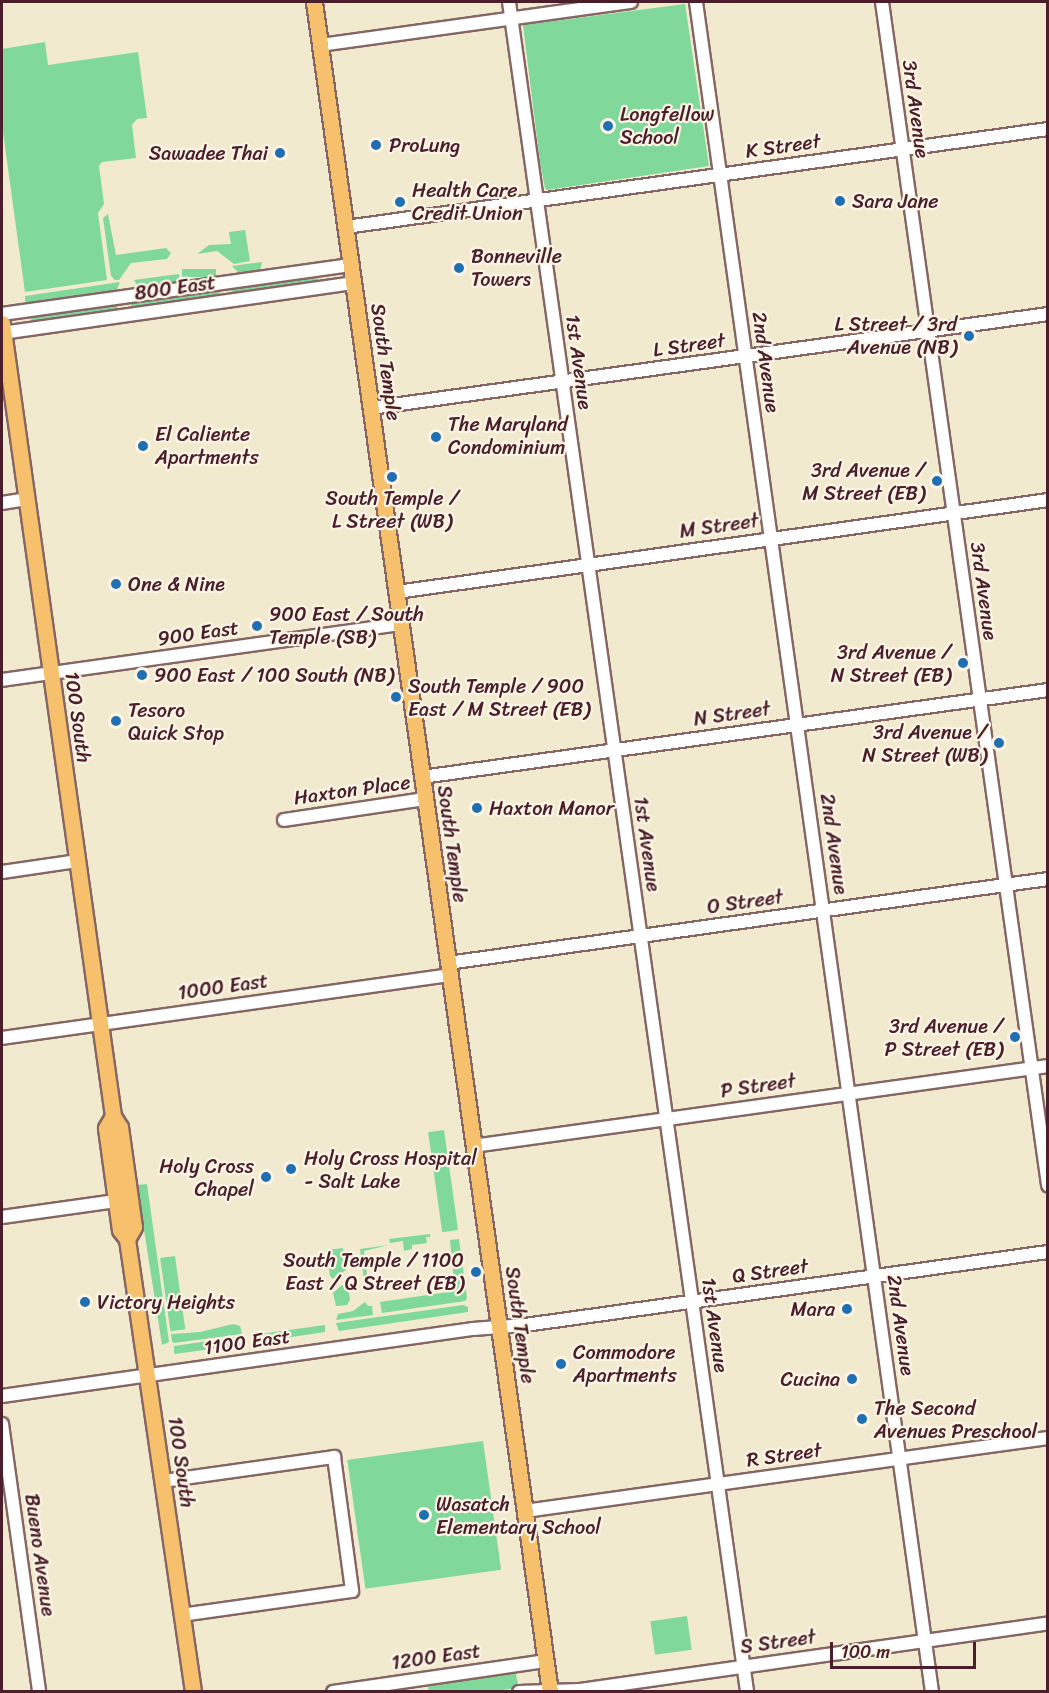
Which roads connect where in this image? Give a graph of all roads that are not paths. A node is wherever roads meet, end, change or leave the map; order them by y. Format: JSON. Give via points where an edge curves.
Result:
{"nodes":[{"id":1,"x":314,"y":2,"type":"edge"},
{"id":2,"x":510,"y":2,"type":"edge"},
{"id":3,"x":631,"y":2,"type":"edge"},
{"id":4,"x":696,"y":2,"type":"edge"},
{"id":5,"x":882,"y":2,"type":"edge"},
{"id":6,"x":512,"y":18,"type":"junction"},
{"id":7,"x":320,"y":45,"type":"junction"},
{"id":8,"x":1047,"y":129,"type":"edge"},
{"id":9,"x":902,"y":150,"type":"junction"},
{"id":10,"x":720,"y":175,"type":"junction"},
{"id":11,"x":537,"y":200,"type":"junction"},
{"id":12,"x":346,"y":227,"type":"junction"},
{"id":13,"x":351,"y":265,"type":"junction"},
{"id":14,"x":226,"y":282,"type":"junction"},
{"id":15,"x":354,"y":283,"type":"junction"},
{"id":16,"x":124,"y":297,"type":"junction"},
{"id":17,"x":228,"y":300,"type":"junction"},
{"id":18,"x":2,"y":314,"type":"edge"},
{"id":19,"x":1047,"y":314,"type":"edge"},
{"id":20,"x":126,"y":315,"type":"junction"},
{"id":21,"x":2,"y":329,"type":"edge"},
{"id":22,"x":928,"y":331,"type":"junction"},
{"id":23,"x":745,"y":357,"type":"junction"},
{"id":24,"x":562,"y":381,"type":"junction"},
{"id":25,"x":371,"y":408,"type":"junction"},
{"id":26,"x":27,"y":500,"type":"junction"},
{"id":27,"x":1047,"y":500,"type":"edge"},
{"id":28,"x":2,"y":503,"type":"edge"},
{"id":29,"x":953,"y":513,"type":"junction"},
{"id":30,"x":771,"y":538,"type":"junction"},
{"id":31,"x":588,"y":565,"type":"junction"},
{"id":32,"x":397,"y":591,"type":"junction"},
{"id":33,"x":401,"y":624,"type":"junction"},
{"id":34,"x":51,"y":674,"type":"junction"},
{"id":35,"x":2,"y":680,"type":"edge"},
{"id":36,"x":1047,"y":690,"type":"edge"},
{"id":37,"x":980,"y":699,"type":"junction"},
{"id":38,"x":797,"y":724,"type":"junction"},
{"id":39,"x":614,"y":750,"type":"junction"},
{"id":40,"x":422,"y":777,"type":"junction"},
{"id":41,"x":425,"y":799,"type":"junction"},
{"id":42,"x":284,"y":820,"type":"dead end"},
{"id":43,"x":77,"y":861,"type":"junction"},
{"id":44,"x":2,"y":872,"type":"edge"},
{"id":45,"x":1047,"y":879,"type":"edge"},
{"id":46,"x":1005,"y":885,"type":"junction"},
{"id":47,"x":823,"y":911,"type":"junction"},
{"id":48,"x":641,"y":937,"type":"junction"},
{"id":49,"x":449,"y":969,"type":"junction"},
{"id":50,"x":100,"y":1024,"type":"junction"},
{"id":51,"x":2,"y":1038,"type":"edge"},
{"id":52,"x":1047,"y":1066,"type":"edge"},
{"id":53,"x":1030,"y":1068,"type":"junction"},
{"id":54,"x":848,"y":1093,"type":"junction"},
{"id":55,"x":113,"y":1116,"type":"junction"},
{"id":56,"x":666,"y":1119,"type":"junction"},
{"id":57,"x":473,"y":1146,"type":"junction"},
{"id":58,"x":1047,"y":1185,"type":"edge"},
{"id":59,"x":116,"y":1201,"type":"junction"},
{"id":60,"x":2,"y":1217,"type":"edge"},
{"id":61,"x":127,"y":1239,"type":"junction"},
{"id":62,"x":1047,"y":1252,"type":"edge"},
{"id":63,"x":874,"y":1276,"type":"junction"},
{"id":64,"x":692,"y":1302,"type":"junction"},
{"id":65,"x":499,"y":1329,"type":"junction"},
{"id":66,"x":148,"y":1376,"type":"junction"},
{"id":67,"x":2,"y":1396,"type":"edge"},
{"id":68,"x":2,"y":1424,"type":"edge"},
{"id":69,"x":1047,"y":1438,"type":"edge"},
{"id":70,"x":899,"y":1459,"type":"junction"},
{"id":71,"x":163,"y":1482,"type":"junction"},
{"id":72,"x":717,"y":1484,"type":"junction"},
{"id":73,"x":525,"y":1511,"type":"junction"},
{"id":74,"x":182,"y":1615,"type":"junction"},
{"id":75,"x":1047,"y":1623,"type":"edge"},
{"id":76,"x":924,"y":1641,"type":"junction"},
{"id":77,"x":545,"y":1662,"type":"junction"},
{"id":78,"x":743,"y":1666,"type":"junction"},
{"id":79,"x":550,"y":1690,"type":"edge"},
{"id":80,"x":39,"y":1692,"type":"edge"},
{"id":81,"x":193,"y":1692,"type":"edge"},
{"id":82,"x":333,"y":1692,"type":"edge"},
{"id":83,"x":519,"y":1692,"type":"edge"},
{"id":84,"x":747,"y":1692,"type":"edge"},
{"id":85,"x":932,"y":1692,"type":"edge"}],
"edges":[{"from":1,"to":7,"type":"main road","name":"South Temple"},
{"from":2,"to":6,"type":"street","name":"1st Avenue"},
{"from":3,"to":6,"type":"street"},
{"from":4,"to":10,"type":"street","name":"2nd Avenue"},
{"from":5,"to":9,"type":"street","name":"3rd Avenue"},
{"from":6,"to":7,"type":"street"},
{"from":6,"to":11,"type":"street","name":"1st Avenue"},
{"from":7,"to":12,"type":"main road","name":"South Temple"},
{"from":8,"to":9,"type":"street","name":"K Street"},
{"from":9,"to":10,"type":"street","name":"K Street"},
{"from":9,"to":22,"type":"street","name":"3rd Avenue"},
{"from":10,"to":11,"type":"street","name":"K Street"},
{"from":10,"to":23,"type":"street","name":"2nd Avenue"},
{"from":11,"to":12,"type":"street","name":"K Street"},
{"from":11,"to":24,"type":"street","name":"1st Avenue"},
{"from":12,"to":13,"type":"main road","name":"South Temple"},
{"from":13,"to":14,"type":"street","name":"800 East"},
{"from":13,"to":15,"type":"main road","name":"South Temple"},
{"from":14,"to":16,"type":"street","name":"800 East"},
{"from":14,"to":17,"type":"street"},
{"from":15,"to":17,"type":"street","name":"800 East"},
{"from":15,"to":25,"type":"main road","name":"South Temple"},
{"from":16,"to":18,"type":"street","name":"800 East"},
{"from":16,"to":20,"type":"street"},
{"from":17,"to":20,"type":"street","name":"800 East"},
{"from":19,"to":22,"type":"street","name":"L Street"},
{"from":20,"to":21,"type":"street","name":"800 East"},
{"from":21,"to":26,"type":"main road","name":"100 South"},
{"from":22,"to":23,"type":"street","name":"L Street"},
{"from":22,"to":29,"type":"street","name":"3rd Avenue"},
{"from":23,"to":24,"type":"street","name":"L Street"},
{"from":23,"to":30,"type":"street","name":"2nd Avenue"},
{"from":24,"to":25,"type":"street","name":"L Street"},
{"from":24,"to":31,"type":"street","name":"1st Avenue"},
{"from":25,"to":32,"type":"main road","name":"South Temple"},
{"from":26,"to":28,"type":"street"},
{"from":26,"to":34,"type":"main road","name":"100 South"},
{"from":27,"to":29,"type":"street","name":"M Street"},
{"from":29,"to":30,"type":"street","name":"M Street"},
{"from":29,"to":37,"type":"street","name":"3rd Avenue"},
{"from":30,"to":31,"type":"street","name":"M Street"},
{"from":30,"to":38,"type":"street","name":"2nd Avenue"},
{"from":31,"to":32,"type":"street","name":"M Street"},
{"from":31,"to":39,"type":"street","name":"1st Avenue"},
{"from":32,"to":33,"type":"main road","name":"South Temple"},
{"from":33,"to":34,"type":"street","name":"900 East"},
{"from":33,"to":40,"type":"main road","name":"South Temple"},
{"from":34,"to":35,"type":"street","name":"900 East"},
{"from":34,"to":43,"type":"main road","name":"100 South"},
{"from":36,"to":37,"type":"street","name":"N Street"},
{"from":37,"to":38,"type":"street","name":"N Street"},
{"from":37,"to":46,"type":"street","name":"3rd Avenue"},
{"from":38,"to":39,"type":"street","name":"N Street"},
{"from":38,"to":47,"type":"street","name":"2nd Avenue"},
{"from":39,"to":40,"type":"street","name":"N Street"},
{"from":39,"to":48,"type":"street","name":"1st Avenue"},
{"from":40,"to":41,"type":"main road","name":"South Temple"},
{"from":41,"to":42,"type":"street","name":"Haxton Place"},
{"from":41,"to":49,"type":"main road","name":"South Temple"},
{"from":43,"to":44,"type":"street"},
{"from":43,"to":50,"type":"main road","name":"100 South"},
{"from":45,"to":46,"type":"street","name":"O Street"},
{"from":46,"to":47,"type":"street","name":"O Street"},
{"from":46,"to":53,"type":"street","name":"3rd Avenue"},
{"from":47,"to":48,"type":"street","name":"O Street"},
{"from":47,"to":54,"type":"street","name":"2nd Avenue"},
{"from":48,"to":49,"type":"street","name":"O Street"},
{"from":48,"to":56,"type":"street","name":"1st Avenue"},
{"from":49,"to":50,"type":"street","name":"1000 East"},
{"from":49,"to":57,"type":"main road","name":"South Temple"},
{"from":50,"to":51,"type":"street","name":"1000 East"},
{"from":50,"to":55,"type":"main road","name":"100 South"},
{"from":52,"to":53,"type":"street","name":"P Street"},
{"from":53,"to":54,"type":"street","name":"P Street"},
{"from":53,"to":58,"type":"street","name":"3rd Avenue"},
{"from":54,"to":56,"type":"street","name":"P Street"},
{"from":54,"to":63,"type":"street","name":"2nd Avenue"},
{"from":55,"to":59,"type":"main road","name":"100 South","via":[[106,1128]]},
{"from":55,"to":61,"type":"main road","name":"100 South","via":[[120,1127],[134,1227]]},
{"from":56,"to":57,"type":"street","name":"P Street"},
{"from":56,"to":64,"type":"street","name":"1st Avenue"},
{"from":57,"to":65,"type":"main road","name":"South Temple"},
{"from":59,"to":60,"type":"street"},
{"from":59,"to":61,"type":"main road","name":"100 South","via":[[120,1230]]},
{"from":61,"to":66,"type":"main road","name":"100 South"},
{"from":62,"to":63,"type":"street","name":"Q Street"},
{"from":63,"to":64,"type":"street","name":"Q Street"},
{"from":63,"to":70,"type":"street","name":"2nd Avenue"},
{"from":64,"to":65,"type":"street","name":"Q Street"},
{"from":64,"to":72,"type":"street","name":"1st Avenue"},
{"from":65,"to":66,"type":"street","name":"1100 East","via":[[462,1330]]},
{"from":65,"to":73,"type":"main road","name":"South Temple"},
{"from":66,"to":67,"type":"street","name":"1100 East"},
{"from":66,"to":71,"type":"main road","name":"100 South"},
{"from":68,"to":80,"type":"street","name":"Bueno Avenue"},
{"from":69,"to":70,"type":"street","name":"R Street"},
{"from":70,"to":72,"type":"street","name":"R Street"},
{"from":70,"to":76,"type":"street","name":"2nd Avenue"},
{"from":71,"to":74,"type":"main road","name":"100 South"},
{"from":71,"to":74,"type":"street","via":[[334,1457],[352,1591]]},
{"from":72,"to":73,"type":"street","name":"R Street"},
{"from":72,"to":78,"type":"street","name":"1st Avenue"},
{"from":73,"to":77,"type":"main road","name":"South Temple"},
{"from":74,"to":81,"type":"main road","name":"100 South"},
{"from":75,"to":76,"type":"street","name":"S Street"},
{"from":76,"to":78,"type":"street","name":"S Street"},
{"from":76,"to":85,"type":"street","name":"2nd Avenue"},
{"from":77,"to":79,"type":"main road","name":"South Temple"},
{"from":77,"to":82,"type":"street","name":"1200 East"},
{"from":78,"to":79,"type":"street","name":"S Street","via":[[580,1690]]},
{"from":78,"to":84,"type":"street","name":"1st Avenue"},
{"from":79,"to":83,"type":"street"}]}
